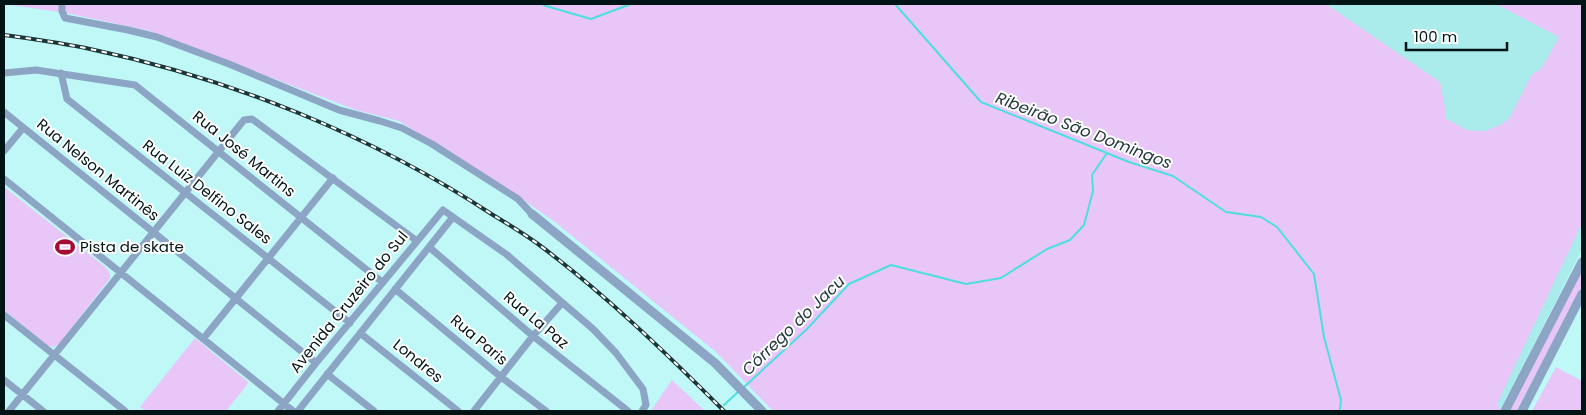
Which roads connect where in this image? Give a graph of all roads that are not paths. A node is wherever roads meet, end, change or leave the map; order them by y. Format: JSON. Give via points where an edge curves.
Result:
{"nodes":[{"id":1,"x":62,"y":4,"type":"edge"},
{"id":2,"x":4,"y":73,"type":"edge"},
{"id":3,"x":61,"y":73,"type":"junction"},
{"id":4,"x":4,"y":112,"type":"edge"},
{"id":5,"x":23,"y":128,"type":"junction"},
{"id":6,"x":4,"y":151,"type":"edge"},
{"id":7,"x":218,"y":152,"type":"junction"},
{"id":8,"x":333,"y":178,"type":"junction"},
{"id":9,"x":4,"y":179,"type":"edge"},
{"id":10,"x":186,"y":193,"type":"junction"},
{"id":11,"x":532,"y":214,"type":"joint"},
{"id":12,"x":453,"y":217,"type":"junction"},
{"id":13,"x":302,"y":218,"type":"junction"},
{"id":14,"x":154,"y":232,"type":"junction"},
{"id":15,"x":417,"y":241,"type":"junction"},
{"id":16,"x":429,"y":247,"type":"junction"},
{"id":17,"x":268,"y":258,"type":"junction"},
{"id":18,"x":1582,"y":262,"type":"edge"},
{"id":19,"x":121,"y":273,"type":"junction"},
{"id":20,"x":382,"y":282,"type":"junction"},
{"id":21,"x":395,"y":289,"type":"junction"},
{"id":22,"x":1582,"y":294,"type":"edge"},
{"id":23,"x":236,"y":299,"type":"junction"},
{"id":24,"x":562,"y":302,"type":"junction"},
{"id":25,"x":4,"y":315,"type":"edge"},
{"id":26,"x":350,"y":323,"type":"junction"},
{"id":27,"x":360,"y":333,"type":"junction"},
{"id":28,"x":533,"y":336,"type":"junction"},
{"id":29,"x":203,"y":339,"type":"junction"},
{"id":30,"x":54,"y":355,"type":"junction"},
{"id":31,"x":316,"y":363,"type":"junction"},
{"id":32,"x":327,"y":374,"type":"junction"},
{"id":33,"x":501,"y":377,"type":"junction"},
{"id":34,"x":4,"y":380,"type":"edge"},
{"id":35,"x":23,"y":395,"type":"junction"},
{"id":36,"x":284,"y":404,"type":"junction"},
{"id":37,"x":644,"y":408,"type":"edge"},
{"id":38,"x":9,"y":411,"type":"edge"},
{"id":39,"x":43,"y":411,"type":"edge"},
{"id":40,"x":125,"y":411,"type":"edge"},
{"id":41,"x":278,"y":411,"type":"edge"},
{"id":42,"x":293,"y":411,"type":"edge"},
{"id":43,"x":298,"y":411,"type":"edge"},
{"id":44,"x":374,"y":411,"type":"edge"},
{"id":45,"x":458,"y":411,"type":"edge"},
{"id":46,"x":474,"y":411,"type":"edge"},
{"id":47,"x":546,"y":411,"type":"edge"},
{"id":48,"x":628,"y":411,"type":"edge"},
{"id":49,"x":762,"y":411,"type":"edge"},
{"id":50,"x":1505,"y":411,"type":"edge"},
{"id":51,"x":1522,"y":411,"type":"edge"}],
"edges":[{"from":1,"to":11,"type":"street","via":[[65,18],[157,37],[339,110],[402,128],[518,199]]},
{"from":2,"to":3,"type":"street","name":"Rua José Martins","via":[[36,70]]},
{"from":3,"to":7,"type":"street","name":"Rua José Martins","via":[[135,85]]},
{"from":3,"to":10,"type":"street","name":"Rua Luiz Delfino Sales","via":[[67,99]]},
{"from":4,"to":5,"type":"street","name":"Rua Nelson Martinês"},
{"from":5,"to":6,"type":"street"},
{"from":5,"to":14,"type":"street","name":"Rua Nelson Martinês"},
{"from":7,"to":8,"type":"street","via":[[244,120],[252,119]]},
{"from":7,"to":10,"type":"street"},
{"from":7,"to":13,"type":"street","name":"Rua José Martins"},
{"from":8,"to":13,"type":"street"},
{"from":8,"to":15,"type":"street"},
{"from":9,"to":19,"type":"street"},
{"from":10,"to":14,"type":"street"},
{"from":10,"to":17,"type":"street","name":"Rua Luiz Delfino Sales"},
{"from":11,"to":49,"type":"street","via":[[715,363]]},
{"from":12,"to":15,"type":"street","name":"Avenida Cruzeiro do Sul","via":[[443,210]]},
{"from":12,"to":16,"type":"street","name":"Avenida Cruzeiro do Sul"},
{"from":12,"to":24,"type":"street","via":[[506,254]]},
{"from":13,"to":17,"type":"street"},
{"from":13,"to":20,"type":"street","name":"Rua José Martins"},
{"from":14,"to":19,"type":"street"},
{"from":14,"to":23,"type":"street","name":"Rua Nelson Martinês"},
{"from":15,"to":20,"type":"street","name":"Avenida Cruzeiro do Sul"},
{"from":16,"to":21,"type":"street","name":"Avenida Cruzeiro do Sul"},
{"from":16,"to":28,"type":"street","name":"Rua La Paz"},
{"from":17,"to":23,"type":"street"},
{"from":17,"to":26,"type":"street","name":"Rua Luiz Delfino Sales"},
{"from":18,"to":50,"type":"street"},
{"from":19,"to":29,"type":"street"},
{"from":19,"to":30,"type":"street"},
{"from":20,"to":26,"type":"street","name":"Avenida Cruzeiro do Sul"},
{"from":21,"to":27,"type":"street","name":"Avenida Cruzeiro do Sul"},
{"from":21,"to":33,"type":"street","name":"Rua Paris"},
{"from":22,"to":51,"type":"street"},
{"from":23,"to":29,"type":"street"},
{"from":23,"to":31,"type":"street","name":"Rua Nelson Martinês"},
{"from":24,"to":28,"type":"street"},
{"from":24,"to":37,"type":"street","via":[[593,329],[644,389]]},
{"from":25,"to":30,"type":"street"},
{"from":26,"to":31,"type":"street","name":"Avenida Cruzeiro do Sul"},
{"from":27,"to":32,"type":"street","name":"Avenida Cruzeiro do Sul"},
{"from":27,"to":45,"type":"street","name":"Londres"},
{"from":28,"to":33,"type":"street"},
{"from":28,"to":48,"type":"street","name":"Rua La Paz"},
{"from":29,"to":36,"type":"street"},
{"from":30,"to":35,"type":"street"},
{"from":30,"to":40,"type":"street"},
{"from":31,"to":36,"type":"street","name":"Avenida Cruzeiro do Sul"},
{"from":32,"to":43,"type":"street","name":"Avenida Cruzeiro do Sul"},
{"from":32,"to":44,"type":"street"},
{"from":33,"to":46,"type":"street"},
{"from":33,"to":47,"type":"street","name":"Rua Paris"},
{"from":34,"to":35,"type":"street"},
{"from":35,"to":38,"type":"street"},
{"from":35,"to":39,"type":"street"},
{"from":36,"to":41,"type":"street","name":"Avenida Cruzeiro do Sul"},
{"from":36,"to":42,"type":"street"}]}
